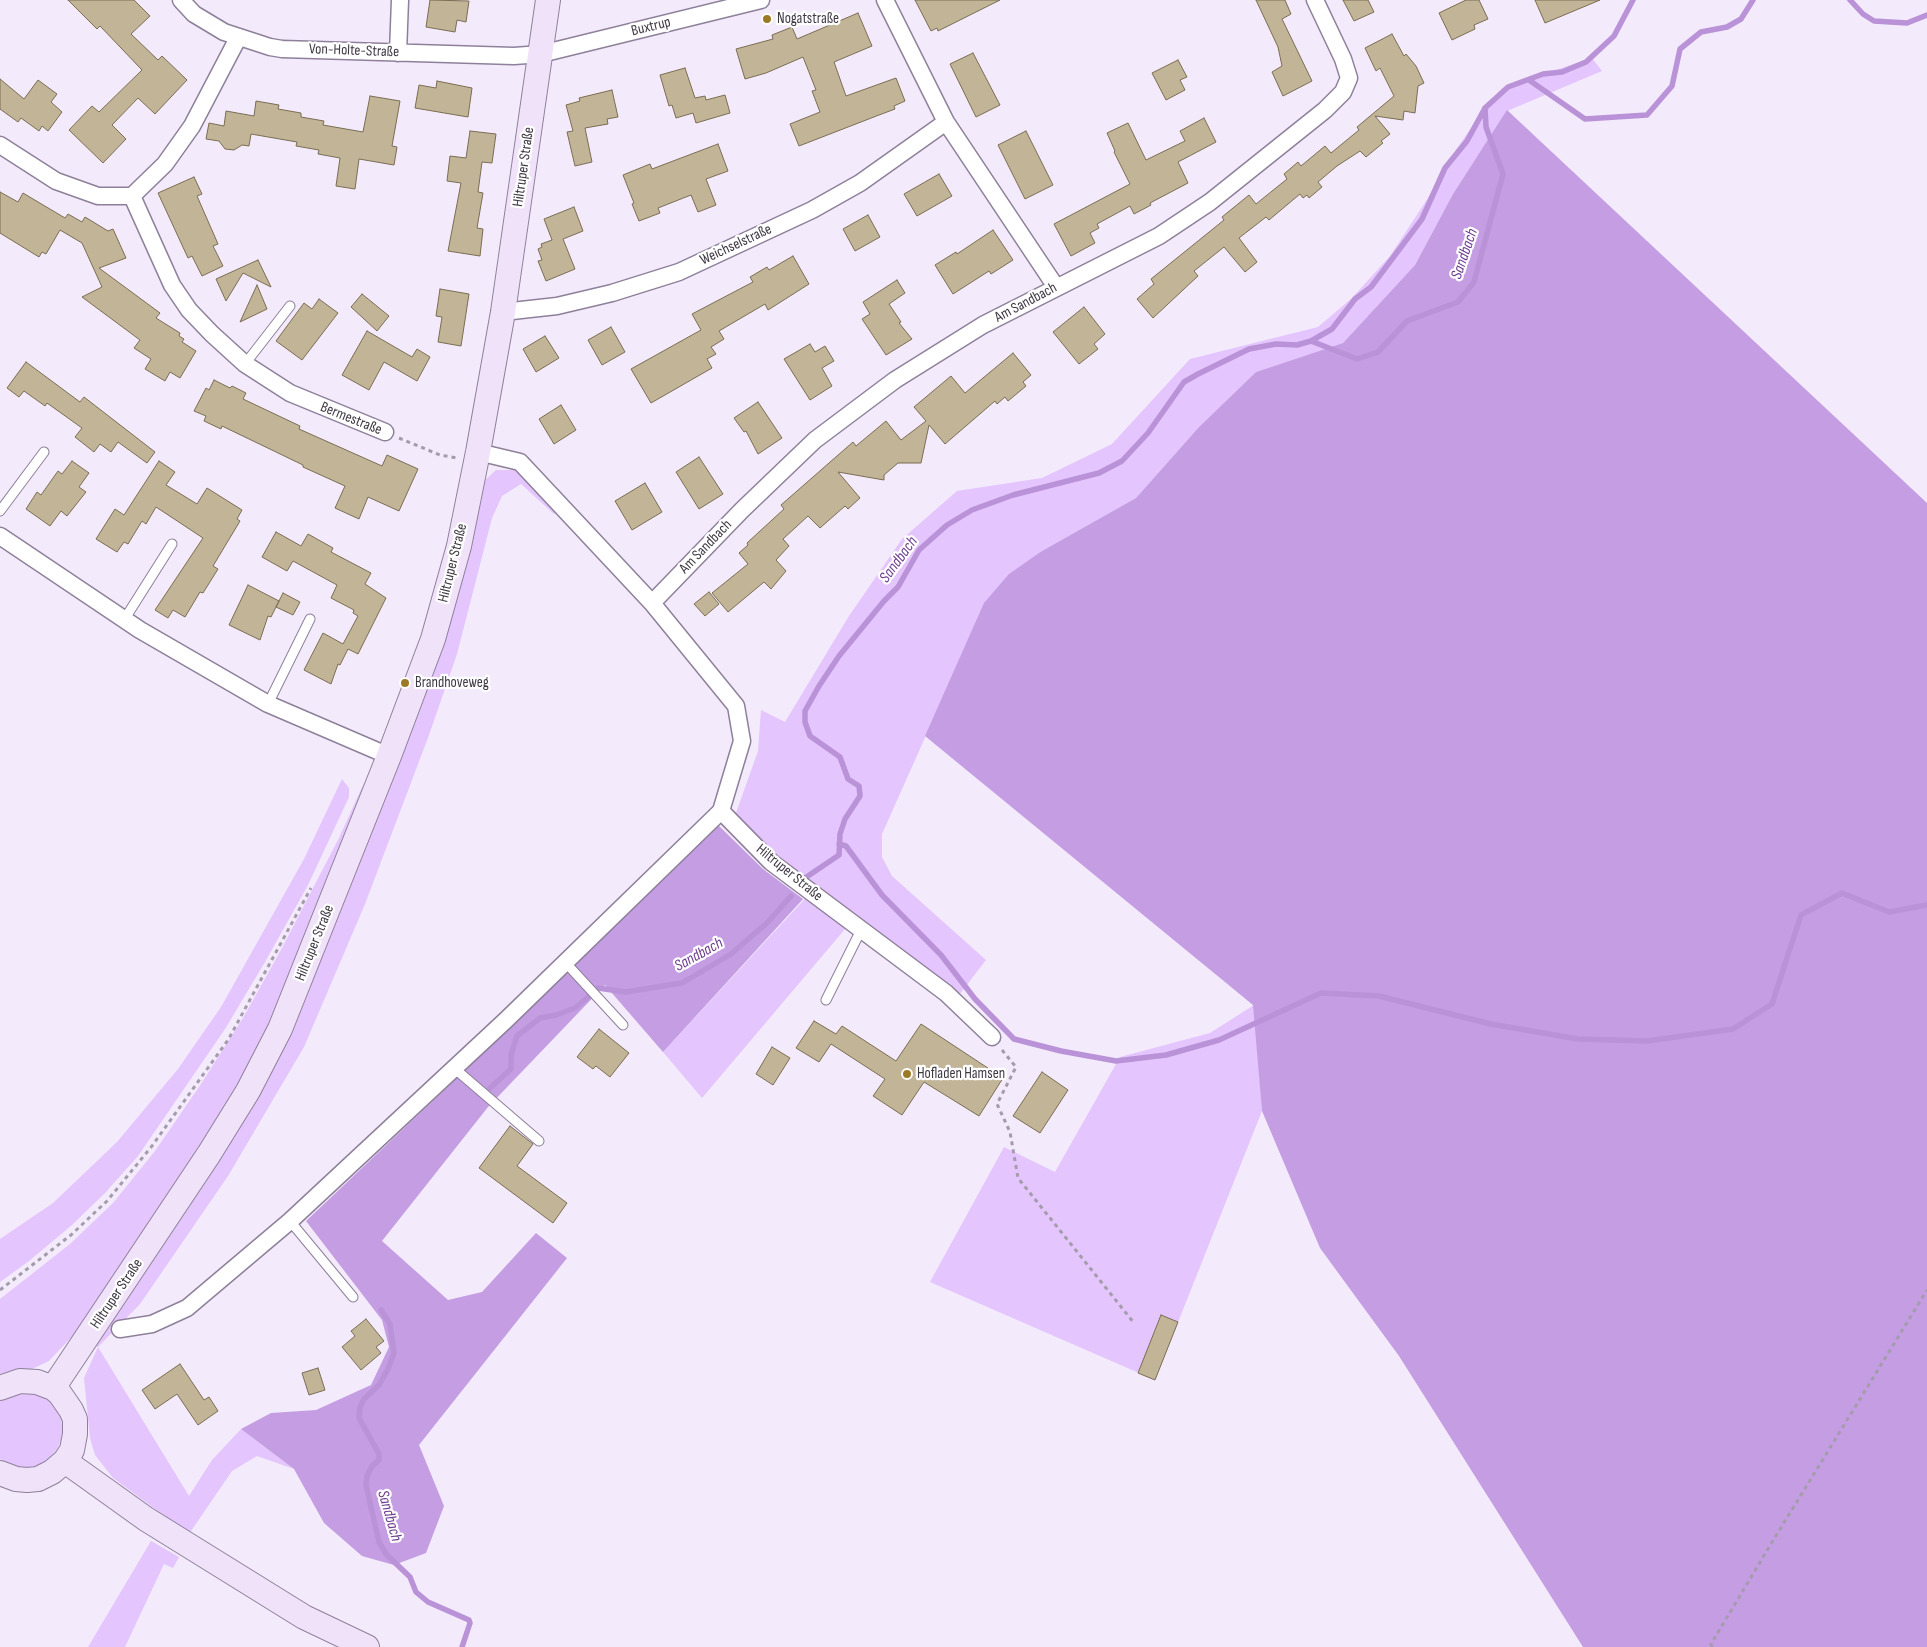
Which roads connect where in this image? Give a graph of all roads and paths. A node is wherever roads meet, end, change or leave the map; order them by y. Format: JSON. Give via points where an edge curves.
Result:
{"nodes":[{"id":1,"x":181,"y":0,"type":"edge"},
{"id":2,"x":400,"y":0,"type":"edge"},
{"id":3,"x":548,"y":0,"type":"edge"},
{"id":4,"x":762,"y":0,"type":"edge"},
{"id":5,"x":885,"y":0,"type":"edge"},
{"id":6,"x":1314,"y":0,"type":"edge"},
{"id":7,"x":238,"y":38,"type":"junction"},
{"id":8,"x":398,"y":52,"type":"junction"},
{"id":9,"x":541,"y":54,"type":"junction"},
{"id":10,"x":946,"y":122,"type":"junction"},
{"id":11,"x":0,"y":145,"type":"edge"},
{"id":12,"x":132,"y":196,"type":"junction"},
{"id":13,"x":1056,"y":287,"type":"junction"},
{"id":14,"x":290,"y":306,"type":"dead end"},
{"id":15,"x":503,"y":312,"type":"junction"},
{"id":16,"x":245,"y":364,"type":"junction"},
{"id":17,"x":384,"y":432,"type":"joint"},
{"id":18,"x":44,"y":452,"type":"dead end"},
{"id":19,"x":470,"y":456,"type":"junction"},
{"id":20,"x":0,"y":511,"type":"edge"},
{"id":21,"x":0,"y":536,"type":"edge"},
{"id":22,"x":172,"y":544,"type":"dead end"},
{"id":23,"x":652,"y":603,"type":"junction"},
{"id":24,"x":310,"y":619,"type":"dead end"},
{"id":25,"x":124,"y":620,"type":"junction"},
{"id":26,"x":268,"y":704,"type":"junction"},
{"id":27,"x":390,"y":756,"type":"junction"},
{"id":28,"x":721,"y":811,"type":"junction"},
{"id":29,"x":315,"y":882,"type":"dead end"},
{"id":30,"x":861,"y":930,"type":"junction"},
{"id":31,"x":566,"y":962,"type":"junction"},
{"id":32,"x":826,"y":1000,"type":"dead end"},
{"id":33,"x":623,"y":1025,"type":"dead end"},
{"id":34,"x":992,"y":1037,"type":"joint"},
{"id":35,"x":454,"y":1068,"type":"junction"},
{"id":36,"x":539,"y":1141,"type":"dead end"},
{"id":37,"x":290,"y":1221,"type":"junction"},
{"id":38,"x":0,"y":1290,"type":"edge"},
{"id":39,"x":1927,"y":1290,"type":"edge"},
{"id":40,"x":352,"y":1297,"type":"dead end"},
{"id":41,"x":1134,"y":1323,"type":"dead end"},
{"id":42,"x":120,"y":1329,"type":"dead end"},
{"id":43,"x":0,"y":1388,"type":"edge"},
{"id":44,"x":53,"y":1388,"type":"junction"},
{"id":45,"x":65,"y":1461,"type":"junction"},
{"id":46,"x":0,"y":1472,"type":"edge"},
{"id":47,"x":367,"y":1647,"type":"edge"},
{"id":48,"x":1712,"y":1647,"type":"edge"}],
"edges":[{"from":1,"to":7,"type":"street","name":"Von-Holte-Straße","via":[[194,14]]},
{"from":2,"to":8,"type":"street"},
{"from":3,"to":9,"type":"street","name":"Hiltruper Straße"},
{"from":4,"to":9,"type":"street","name":"Buxtrup"},
{"from":5,"to":10,"type":"street"},
{"from":6,"to":13,"type":"street","name":"Am Sandbach","via":[[1349,78],[1343,92],[1210,202],[1159,236]]},
{"from":7,"to":8,"type":"street","name":"Von-Holte-Straße","via":[[282,49]]},
{"from":7,"to":12,"type":"street","via":[[192,126],[165,164]]},
{"from":8,"to":9,"type":"street","name":"Von-Holte-Straße"},
{"from":9,"to":15,"type":"street","name":"Hiltruper Straße"},
{"from":10,"to":13,"type":"street"},
{"from":10,"to":15,"type":"street","name":"Weichselstraße","via":[[860,183],[812,210],[680,272],[557,306]]},
{"from":11,"to":12,"type":"street","via":[[56,181],[98,196]]},
{"from":12,"to":16,"type":"street","name":"Bermestraße","via":[[172,285],[189,310]]},
{"from":13,"to":23,"type":"street","name":"Am Sandbach","via":[[983,325],[895,380],[815,440]]},
{"from":14,"to":16,"type":"lane"},
{"from":15,"to":19,"type":"street","name":"Hiltruper Straße"},
{"from":16,"to":17,"type":"street","name":"Bermestraße","via":[[290,393]]},
{"from":17,"to":19,"type":"path","name":"Bermestraße","via":[[440,455]]},
{"from":18,"to":20,"type":"lane"},
{"from":19,"to":23,"type":"street","name":"Hiltruper Straße","via":[[520,462]]},
{"from":19,"to":27,"type":"street","name":"Hiltruper Straße","via":[[459,546],[433,639]]},
{"from":21,"to":25,"type":"street"},
{"from":22,"to":25,"type":"lane"},
{"from":23,"to":28,"type":"street","name":"Hiltruper Straße","via":[[736,706],[742,740]]},
{"from":24,"to":26,"type":"lane"},
{"from":25,"to":26,"type":"street"},
{"from":26,"to":27,"type":"street"},
{"from":27,"to":44,"type":"street","name":"Hiltruper Straße","via":[[280,1029],[248,1091],[204,1163]]},
{"from":28,"to":30,"type":"street","name":"Hiltruper Straße","via":[[771,862]]},
{"from":28,"to":31,"type":"street","name":"Hiltruper Straße"},
{"from":29,"to":38,"type":"path","via":[[228,1040],[152,1146],[107,1201],[71,1235]]},
{"from":30,"to":32,"type":"lane"},
{"from":30,"to":34,"type":"street","name":"Hiltruper Straße","via":[[946,993]]},
{"from":31,"to":33,"type":"lane"},
{"from":31,"to":35,"type":"street","name":"Hiltruper Straße"},
{"from":34,"to":41,"type":"path","via":[[1016,1067],[997,1104],[1010,1132],[1018,1178]]},
{"from":35,"to":36,"type":"lane"},
{"from":35,"to":37,"type":"street","name":"Hiltruper Straße"},
{"from":37,"to":40,"type":"lane"},
{"from":37,"to":42,"type":"street","name":"Hiltruper Straße","via":[[187,1308],[152,1324]]},
{"from":39,"to":48,"type":"path","via":[[1777,1534]]},
{"from":43,"to":44,"type":"street","via":[[20,1381],[37,1382]]},
{"from":44,"to":45,"type":"street","via":[[66,1401],[74,1419],[76,1434]]},
{"from":45,"to":46,"type":"street","via":[[38,1479],[16,1479]]},
{"from":45,"to":47,"type":"street","via":[[146,1519],[296,1612]]}]}
